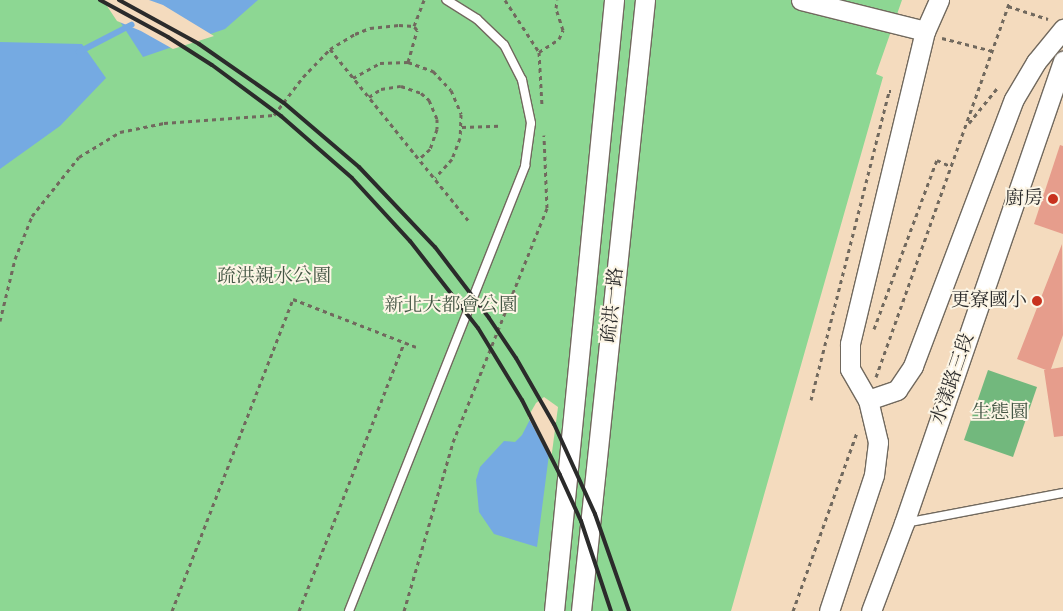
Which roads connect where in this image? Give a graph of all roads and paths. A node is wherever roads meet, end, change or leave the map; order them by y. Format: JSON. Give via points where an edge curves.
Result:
{"nodes":[{"id":1,"x":424,"y":0,"type":"edge"},
{"id":2,"x":447,"y":0,"type":"edge"},
{"id":3,"x":505,"y":0,"type":"edge"},
{"id":4,"x":557,"y":0,"type":"edge"},
{"id":5,"x":614,"y":0,"type":"edge"},
{"id":6,"x":645,"y":0,"type":"edge"},
{"id":7,"x":801,"y":0,"type":"edge"},
{"id":8,"x":939,"y":0,"type":"edge"},
{"id":9,"x":1010,"y":0,"type":"edge"},
{"id":10,"x":1008,"y":6,"type":"junction"},
{"id":11,"x":1057,"y":24,"type":"edge"},
{"id":12,"x":414,"y":26,"type":"junction"},
{"id":13,"x":934,"y":34,"type":"junction"},
{"id":14,"x":330,"y":49,"type":"junction"},
{"id":15,"x":993,"y":51,"type":"junction"},
{"id":16,"x":539,"y":52,"type":"junction"},
{"id":17,"x":1063,"y":61,"type":"edge"},
{"id":18,"x":408,"y":62,"type":"junction"},
{"id":19,"x":353,"y":78,"type":"junction"},
{"id":20,"x":889,"y":91,"type":"dead end"},
{"id":21,"x":369,"y":97,"type":"junction"},
{"id":22,"x":542,"y":110,"type":"dead end"},
{"id":23,"x":499,"y":126,"type":"dead end"},
{"id":24,"x":462,"y":127,"type":"junction"},
{"id":25,"x":544,"y":130,"type":"dead end"},
{"id":26,"x":419,"y":159,"type":"junction"},
{"id":27,"x":435,"y":178,"type":"junction"},
{"id":28,"x":468,"y":220,"type":"dead end"},
{"id":29,"x":0,"y":321,"type":"edge"},
{"id":30,"x":404,"y":342,"type":"junction"},
{"id":31,"x":416,"y":347,"type":"dead end"},
{"id":32,"x":876,"y":378,"type":"dead end"},
{"id":33,"x":811,"y":400,"type":"dead end"},
{"id":34,"x":868,"y":400,"type":"junction"},
{"id":35,"x":858,"y":428,"type":"dead end"},
{"id":36,"x":1063,"y":493,"type":"edge"},
{"id":37,"x":904,"y":523,"type":"junction"},
{"id":38,"x":172,"y":611,"type":"edge"},
{"id":39,"x":300,"y":611,"type":"edge"},
{"id":40,"x":349,"y":611,"type":"edge"},
{"id":41,"x":404,"y":611,"type":"edge"},
{"id":42,"x":554,"y":611,"type":"edge"},
{"id":43,"x":581,"y":611,"type":"edge"},
{"id":44,"x":793,"y":611,"type":"edge"},
{"id":45,"x":829,"y":611,"type":"edge"},
{"id":46,"x":871,"y":611,"type":"edge"}],
"edges":[{"from":1,"to":12,"type":"path"},
{"from":2,"to":40,"type":"lane","via":[[478,19],[504,45],[522,80],[531,123],[525,166]]},
{"from":3,"to":16,"type":"path"},
{"from":4,"to":16,"type":"path","via":[[556,8],[563,30],[559,39]]},
{"from":5,"to":42,"type":"street","name":"疏洪一路"},
{"from":6,"to":43,"type":"street","name":"疏洪一路"},
{"from":7,"to":13,"type":"street"},
{"from":8,"to":13,"type":"street"},
{"from":9,"to":10,"type":"path"},
{"from":10,"to":11,"type":"path"},
{"from":10,"to":15,"type":"path"},
{"from":11,"to":34,"type":"street","via":[[1014,99],[913,366],[897,390]]},
{"from":12,"to":14,"type":"path","via":[[370,28]]},
{"from":12,"to":18,"type":"path","via":[[417,30]]},
{"from":13,"to":15,"type":"path"},
{"from":13,"to":34,"type":"street","via":[[850,344],[850,370]]},
{"from":14,"to":19,"type":"path"},
{"from":14,"to":29,"type":"path","via":[[274,115],[164,124],[120,132],[79,157],[32,216],[15,259]]},
{"from":15,"to":32,"type":"path"},
{"from":16,"to":22,"type":"path"},
{"from":17,"to":37,"type":"street","name":"水漾路三段"},
{"from":18,"to":19,"type":"path","via":[[380,63]]},
{"from":18,"to":24,"type":"path","via":[[432,71],[451,90],[457,101]]},
{"from":19,"to":21,"type":"path"},
{"from":20,"to":33,"type":"path"},
{"from":21,"to":26,"type":"path"},
{"from":21,"to":26,"type":"path","via":[[381,89],[401,86],[421,93],[429,100],[437,119],[437,129],[430,149]]},
{"from":23,"to":24,"type":"path"},
{"from":24,"to":27,"type":"path","via":[[458,148]]},
{"from":25,"to":41,"type":"path","via":[[548,208],[453,442]]},
{"from":26,"to":27,"type":"path"},
{"from":27,"to":28,"type":"path"},
{"from":30,"to":31,"type":"path"},
{"from":30,"to":38,"type":"path","via":[[293,299]]},
{"from":30,"to":39,"type":"path"},
{"from":34,"to":45,"type":"street","via":[[878,442],[874,475]]},
{"from":35,"to":44,"type":"path"},
{"from":36,"to":37,"type":"lane"},
{"from":37,"to":46,"type":"street","name":"水漾路三段"}]}
